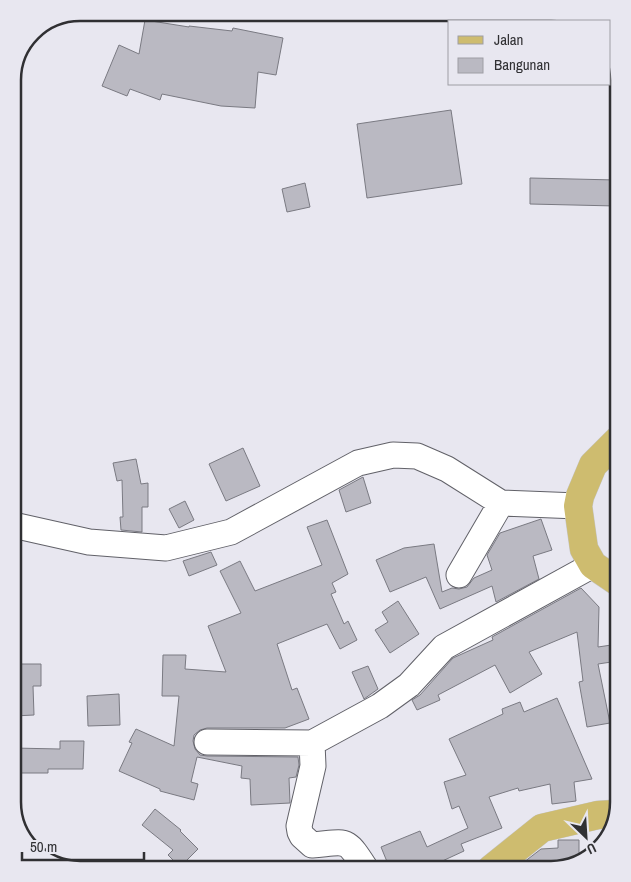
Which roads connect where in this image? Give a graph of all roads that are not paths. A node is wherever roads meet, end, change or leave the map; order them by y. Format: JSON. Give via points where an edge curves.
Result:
{"nodes":[{"id":1,"x":610,"y":448,"type":"edge"},
{"id":2,"x":501,"y":503,"type":"junction"},
{"id":3,"x":578,"y":506,"type":"junction"},
{"id":4,"x":21,"y":527,"type":"edge"},
{"id":5,"x":593,"y":565,"type":"junction"},
{"id":6,"x":459,"y":575,"type":"dead end"},
{"id":7,"x":610,"y":577,"type":"edge"},
{"id":8,"x":207,"y":742,"type":"dead end"},
{"id":9,"x":312,"y":743,"type":"junction"},
{"id":10,"x":607,"y":814,"type":"edge"},
{"id":11,"x":360,"y":861,"type":"edge"},
{"id":12,"x":502,"y":861,"type":"edge"}],
"edges":[{"from":1,"to":3,"type":"main road","via":[[593,465]]},
{"from":2,"to":3,"type":"street"},
{"from":2,"to":4,"type":"street","via":[[447,469],[417,456],[393,455],[358,463],[231,532],[166,548],[89,542]]},
{"from":2,"to":6,"type":"street"},
{"from":3,"to":5,"type":"main road","via":[[584,549]]},
{"from":5,"to":7,"type":"main road"},
{"from":5,"to":9,"type":"street","via":[[444,647],[409,684],[380,706]]},
{"from":8,"to":9,"type":"street"},
{"from":9,"to":11,"type":"street","via":[[313,766],[300,832],[312,845],[344,842]]},
{"from":10,"to":12,"type":"main road","via":[[542,828]]}]}
